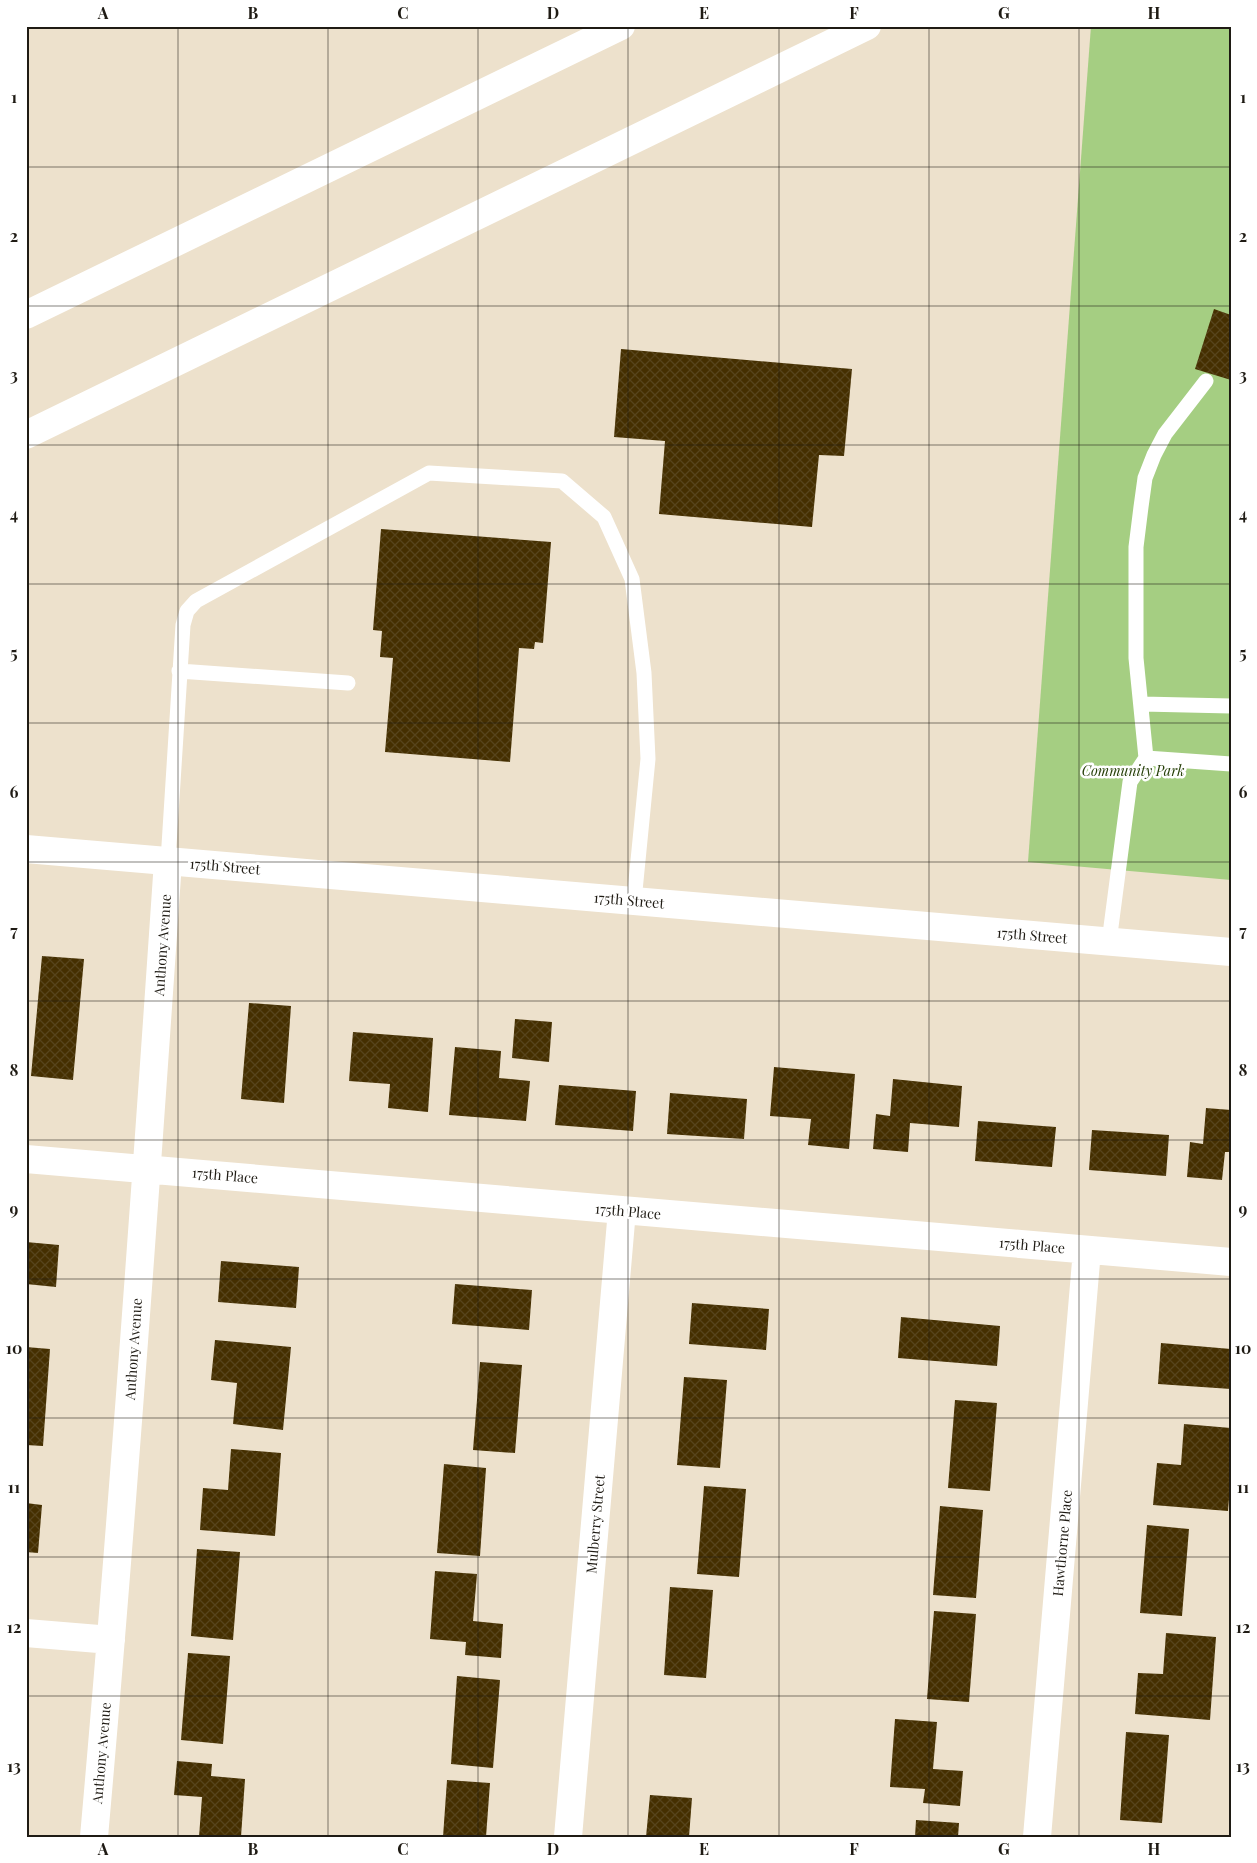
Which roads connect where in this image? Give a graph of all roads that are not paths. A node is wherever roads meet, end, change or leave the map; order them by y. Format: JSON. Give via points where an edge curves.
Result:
{"nodes":[{"id":1,"x":621,"y":26,"type":"edge"},
{"id":2,"x":867,"y":26,"type":"edge"},
{"id":3,"x":26,"y":315,"type":"edge"},
{"id":4,"x":1206,"y":380,"type":"dead end"},
{"id":5,"x":26,"y":435,"type":"edge"},
{"id":6,"x":179,"y":671,"type":"junction"},
{"id":7,"x":348,"y":682,"type":"dead end"},
{"id":8,"x":1142,"y":704,"type":"junction"},
{"id":9,"x":1231,"y":706,"type":"edge"},
{"id":10,"x":1146,"y":758,"type":"junction"},
{"id":11,"x":1231,"y":764,"type":"edge"},
{"id":12,"x":26,"y":849,"type":"edge"},
{"id":13,"x":168,"y":861,"type":"junction"},
{"id":14,"x":634,"y":901,"type":"junction"},
{"id":15,"x":1109,"y":942,"type":"junction"},
{"id":16,"x":1231,"y":952,"type":"edge"},
{"id":17,"x":26,"y":1159,"type":"edge"},
{"id":18,"x":147,"y":1168,"type":"junction"},
{"id":19,"x":622,"y":1210,"type":"junction"},
{"id":20,"x":1087,"y":1250,"type":"junction"},
{"id":21,"x":1231,"y":1262,"type":"edge"},
{"id":22,"x":26,"y":1633,"type":"edge"},
{"id":23,"x":111,"y":1640,"type":"junction"},
{"id":24,"x":94,"y":1837,"type":"edge"},
{"id":25,"x":568,"y":1837,"type":"edge"},
{"id":26,"x":1036,"y":1837,"type":"edge"}],
"edges":[{"from":1,"to":3,"type":"main road"},
{"from":2,"to":5,"type":"main road"},
{"from":4,"to":8,"type":"lane","via":[[1165,434],[1146,478],[1136,547],[1136,658]]},
{"from":6,"to":7,"type":"lane"},
{"from":6,"to":13,"type":"lane"},
{"from":6,"to":14,"type":"lane","via":[[183,625],[187,611],[196,601],[429,473],[562,481],[604,518],[632,580],[644,673],[648,759]]},
{"from":8,"to":9,"type":"lane"},
{"from":8,"to":10,"type":"lane"},
{"from":10,"to":11,"type":"lane"},
{"from":10,"to":15,"type":"lane","via":[[1130,782]]},
{"from":12,"to":13,"type":"main road","name":"175th Street"},
{"from":13,"to":14,"type":"main road","name":"175th Street"},
{"from":13,"to":18,"type":"main road","name":"Anthony Avenue"},
{"from":14,"to":15,"type":"main road","name":"175th Street"},
{"from":15,"to":16,"type":"main road","name":"175th Street"},
{"from":17,"to":18,"type":"main road","name":"175th Place"},
{"from":18,"to":19,"type":"main road","name":"175th Place"},
{"from":18,"to":23,"type":"main road","name":"Anthony Avenue"},
{"from":19,"to":20,"type":"main road","name":"175th Place"},
{"from":19,"to":25,"type":"main road","name":"Mulberry Street"},
{"from":20,"to":21,"type":"main road","name":"175th Place"},
{"from":20,"to":26,"type":"main road","name":"Hawthorne Place"},
{"from":22,"to":23,"type":"main road"},
{"from":23,"to":24,"type":"main road","name":"Anthony Avenue"}]}
